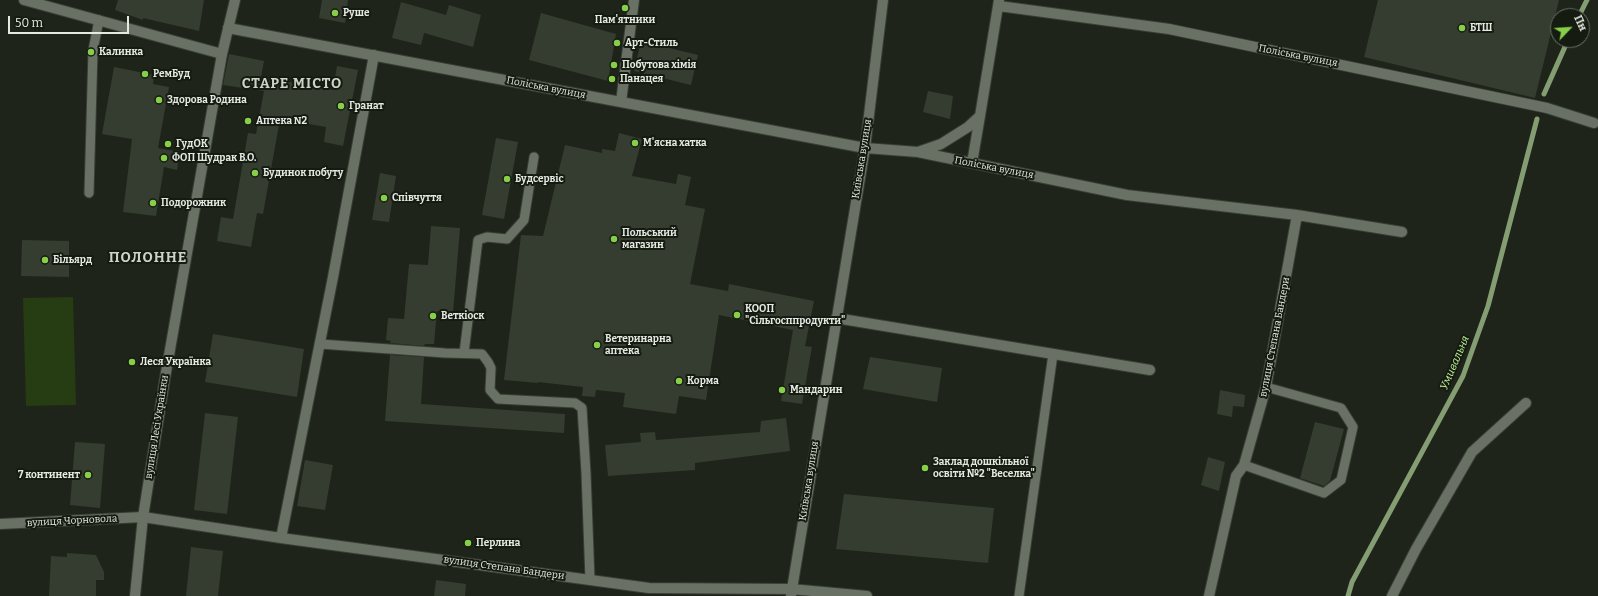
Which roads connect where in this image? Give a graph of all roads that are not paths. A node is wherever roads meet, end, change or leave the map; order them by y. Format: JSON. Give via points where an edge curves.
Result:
{"nodes":[{"id":1,"x":24,"y":0,"type":"edge"},
{"id":2,"x":235,"y":0,"type":"edge"},
{"id":3,"x":634,"y":0,"type":"edge"},
{"id":4,"x":883,"y":0,"type":"edge"},
{"id":5,"x":999,"y":3,"type":"edge"},
{"id":6,"x":99,"y":20,"type":"junction"},
{"id":7,"x":228,"y":28,"type":"junction"},
{"id":8,"x":222,"y":54,"type":"junction"},
{"id":9,"x":374,"y":56,"type":"junction"},
{"id":10,"x":621,"y":102,"type":"junction"},
{"id":11,"x":980,"y":116,"type":"junction"},
{"id":12,"x":1594,"y":123,"type":"dead end"},
{"id":13,"x":864,"y":148,"type":"junction"},
{"id":14,"x":918,"y":152,"type":"junction"},
{"id":15,"x":534,"y":157,"type":"dead end"},
{"id":16,"x":972,"y":163,"type":"junction"},
{"id":17,"x":89,"y":193,"type":"dead end"},
{"id":18,"x":1297,"y":215,"type":"junction"},
{"id":19,"x":1402,"y":232,"type":"dead end"},
{"id":20,"x":836,"y":318,"type":"junction"},
{"id":21,"x":320,"y":344,"type":"junction"},
{"id":22,"x":464,"y":353,"type":"junction"},
{"id":23,"x":1053,"y":354,"type":"junction"},
{"id":24,"x":1150,"y":370,"type":"dead end"},
{"id":25,"x":1266,"y":387,"type":"junction"},
{"id":26,"x":1526,"y":403,"type":"dead end"},
{"id":27,"x":1244,"y":465,"type":"junction"},
{"id":28,"x":143,"y":517,"type":"junction"},
{"id":29,"x":0,"y":524,"type":"edge"},
{"id":30,"x":281,"y":538,"type":"junction"},
{"id":31,"x":590,"y":580,"type":"junction"},
{"id":32,"x":649,"y":592,"type":"edge"},
{"id":33,"x":791,"y":593,"type":"edge"},
{"id":34,"x":135,"y":596,"type":"edge"},
{"id":35,"x":867,"y":596,"type":"edge"},
{"id":36,"x":1018,"y":596,"type":"edge"},
{"id":37,"x":1209,"y":596,"type":"edge"},
{"id":38,"x":1392,"y":596,"type":"edge"}],
"edges":[{"from":1,"to":6,"type":"street"},
{"from":2,"to":7,"type":"street","name":"вулиця Лесі Українки"},
{"from":3,"to":10,"type":"street"},
{"from":4,"to":13,"type":"street","name":"Київська вулиця"},
{"from":5,"to":11,"type":"street"},
{"from":5,"to":12,"type":"street","name":"Поліська вулиця","via":[[1169,29],[1547,108]]},
{"from":6,"to":8,"type":"street"},
{"from":6,"to":17,"type":"lane","via":[[92,50]]},
{"from":7,"to":8,"type":"street","name":"вулиця Лесі Українки"},
{"from":7,"to":9,"type":"street","name":"Поліська вулиця"},
{"from":8,"to":28,"type":"street","name":"вулиця Лесі Українки"},
{"from":9,"to":10,"type":"street","name":"Поліська вулиця"},
{"from":9,"to":21,"type":"street"},
{"from":10,"to":13,"type":"street","name":"Поліська вулиця"},
{"from":11,"to":14,"type":"street","via":[[968,128],[941,144]]},
{"from":11,"to":16,"type":"street"},
{"from":13,"to":14,"type":"street","name":"Поліська вулиця"},
{"from":13,"to":20,"type":"street","name":"Київська вулиця"},
{"from":14,"to":16,"type":"street","name":"Поліська вулиця"},
{"from":15,"to":22,"type":"lane","via":[[524,220],[506,239],[488,237],[478,240]]},
{"from":16,"to":18,"type":"street","name":"Поліська вулиця","via":[[1128,195]]},
{"from":18,"to":19,"type":"street","name":"Поліська вулиця"},
{"from":18,"to":25,"type":"street","name":"вулиця Степана Бандери"},
{"from":20,"to":23,"type":"street"},
{"from":20,"to":33,"type":"street","name":"Київська вулиця"},
{"from":21,"to":22,"type":"lane"},
{"from":21,"to":30,"type":"street"},
{"from":22,"to":31,"type":"lane","via":[[482,354],[488,362],[491,368],[490,390],[498,399],[575,403],[582,408]]},
{"from":23,"to":24,"type":"street"},
{"from":23,"to":36,"type":"lane"},
{"from":25,"to":27,"type":"street","name":"вулиця Степана Бандери"},
{"from":25,"to":27,"type":"lane","via":[[1341,408],[1353,427],[1342,480],[1324,493]]},
{"from":26,"to":38,"type":"street","via":[[1472,452]]},
{"from":27,"to":37,"type":"street","name":"вулиця Степана Бандери","via":[[1236,476]]},
{"from":28,"to":29,"type":"street","name":"вулиця Чорновола"},
{"from":28,"to":30,"type":"street","name":"вулиця Степана Бандери"},
{"from":28,"to":34,"type":"street","name":"вулиця Лесі Українки"},
{"from":30,"to":31,"type":"street","name":"вулиця Степана Бандери"},
{"from":31,"to":32,"type":"street","name":"вулиця Степана Бандери"},
{"from":32,"to":33,"type":"street","name":"вулиця Степана Бандери"},
{"from":33,"to":35,"type":"street","name":"вулиця Степана Бандери"}]}
